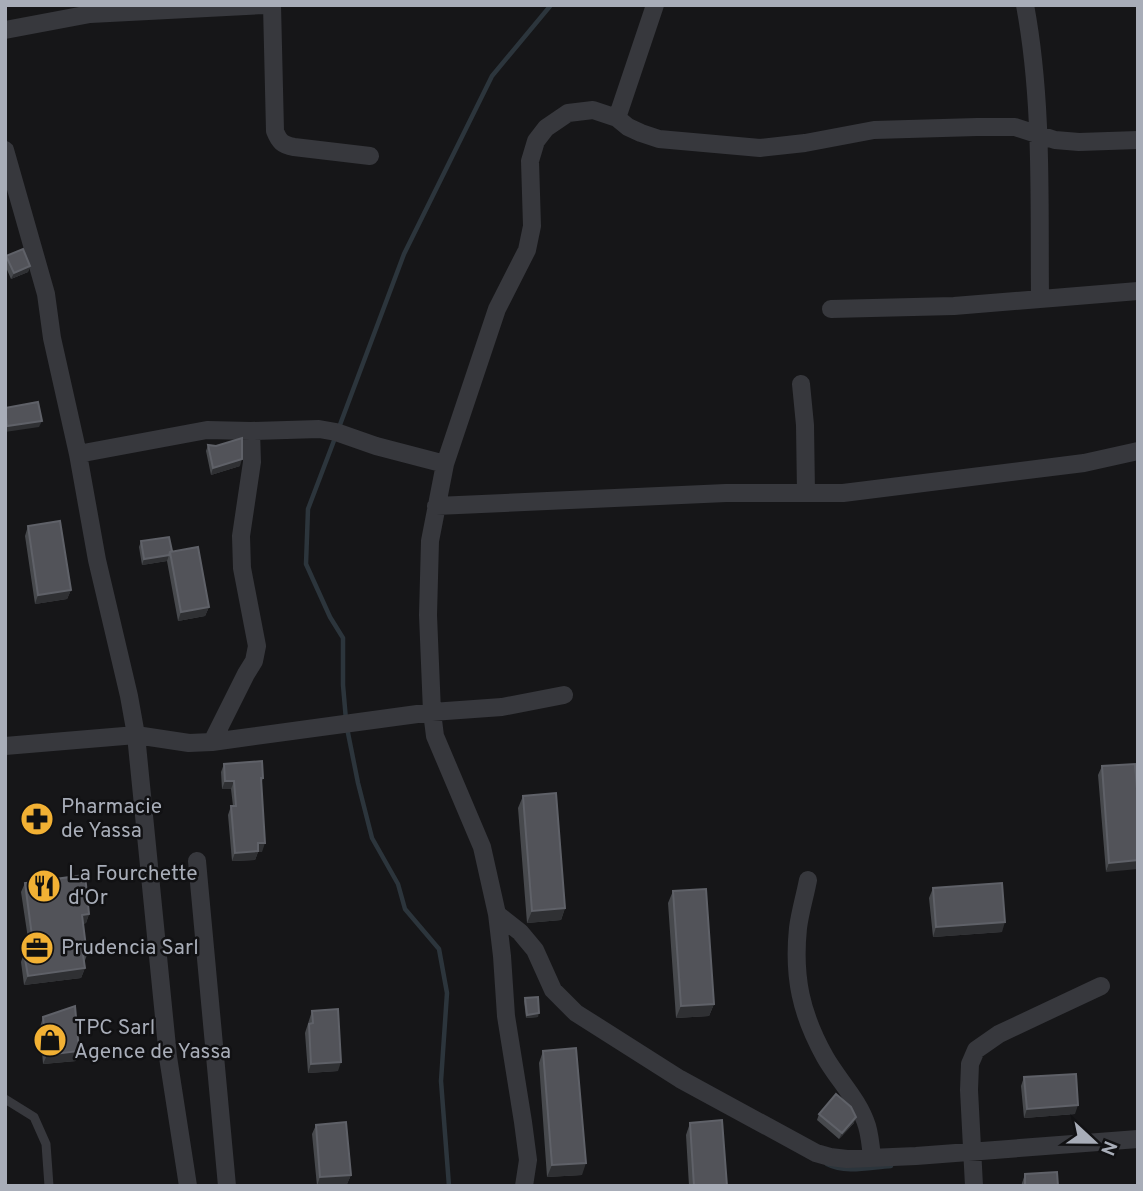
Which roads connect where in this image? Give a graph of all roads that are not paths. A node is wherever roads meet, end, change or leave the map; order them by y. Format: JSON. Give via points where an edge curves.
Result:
{"nodes":[{"id":1,"x":263,"y":5,"type":"edge"},
{"id":2,"x":272,"y":5,"type":"edge"},
{"id":3,"x":655,"y":5,"type":"edge"},
{"id":4,"x":1025,"y":5,"type":"edge"},
{"id":5,"x":5,"y":30,"type":"edge"},
{"id":6,"x":617,"y":118,"type":"junction"},
{"id":7,"x":1038,"y":134,"type":"junction"},
{"id":8,"x":1138,"y":140,"type":"edge"},
{"id":9,"x":5,"y":150,"type":"edge"},
{"id":10,"x":370,"y":156,"type":"dead end"},
{"id":11,"x":1138,"y":292,"type":"edge"},
{"id":12,"x":1041,"y":298,"type":"junction"},
{"id":13,"x":831,"y":309,"type":"dead end"},
{"id":14,"x":802,"y":384,"type":"dead end"},
{"id":15,"x":251,"y":431,"type":"junction"},
{"id":16,"x":1138,"y":451,"type":"edge"},
{"id":17,"x":78,"y":454,"type":"junction"},
{"id":18,"x":445,"y":464,"type":"junction"},
{"id":19,"x":806,"y":493,"type":"junction"},
{"id":20,"x":436,"y":506,"type":"junction"},
{"id":21,"x":564,"y":695,"type":"dead end"},
{"id":22,"x":432,"y":712,"type":"junction"},
{"id":23,"x":136,"y":735,"type":"junction"},
{"id":24,"x":212,"y":742,"type":"junction"},
{"id":25,"x":5,"y":746,"type":"edge"},
{"id":26,"x":197,"y":861,"type":"dead end"},
{"id":27,"x":808,"y":880,"type":"dead end"},
{"id":28,"x":497,"y":914,"type":"junction"},
{"id":29,"x":1101,"y":986,"type":"dead end"},
{"id":30,"x":5,"y":1099,"type":"edge"},
{"id":31,"x":1138,"y":1139,"type":"edge"},
{"id":32,"x":972,"y":1151,"type":"junction"},
{"id":33,"x":872,"y":1158,"type":"junction"},
{"id":34,"x":49,"y":1186,"type":"edge"},
{"id":35,"x":188,"y":1186,"type":"edge"},
{"id":36,"x":227,"y":1186,"type":"edge"},
{"id":37,"x":524,"y":1186,"type":"edge"},
{"id":38,"x":974,"y":1186,"type":"edge"}],
"edges":[{"from":1,"to":5,"type":"street","via":[[90,13]]},
{"from":2,"to":10,"type":"street","via":[[275,131],[280,141],[293,148]]},
{"from":3,"to":6,"type":"street"},
{"from":4,"to":7,"type":"street"},
{"from":6,"to":7,"type":"street","via":[[659,139],[760,148],[874,130],[1015,127]]},
{"from":6,"to":18,"type":"street","via":[[593,110],[568,113],[545,128],[536,141],[530,161],[532,226],[527,250],[497,309]]},
{"from":7,"to":8,"type":"street","via":[[1079,142]]},
{"from":7,"to":12,"type":"street"},
{"from":9,"to":17,"type":"street","via":[[46,294]]},
{"from":11,"to":12,"type":"street"},
{"from":12,"to":13,"type":"street"},
{"from":14,"to":19,"type":"street"},
{"from":15,"to":17,"type":"street","via":[[207,430]]},
{"from":15,"to":18,"type":"street","via":[[319,429]]},
{"from":15,"to":24,"type":"street","via":[[252,462],[241,536],[242,568],[257,646],[254,661]]},
{"from":16,"to":19,"type":"street","via":[[1084,463],[931,483]]},
{"from":17,"to":23,"type":"street"},
{"from":18,"to":20,"type":"street"},
{"from":19,"to":20,"type":"street"},
{"from":20,"to":22,"type":"street","via":[[428,615]]},
{"from":21,"to":22,"type":"street","via":[[502,707]]},
{"from":22,"to":24,"type":"street"},
{"from":22,"to":28,"type":"street","via":[[435,736],[482,847]]},
{"from":23,"to":24,"type":"street"},
{"from":23,"to":25,"type":"street"},
{"from":23,"to":35,"type":"street","via":[[168,1058]]},
{"from":26,"to":36,"type":"street"},
{"from":27,"to":33,"type":"street","via":[[798,927],[799,990],[825,1058],[867,1125]]},
{"from":28,"to":33,"type":"street","via":[[536,950],[553,990],[576,1013],[680,1079],[816,1153]]},
{"from":28,"to":37,"type":"street","via":[[506,1016],[528,1160]]},
{"from":29,"to":32,"type":"street","via":[[999,1034],[976,1050],[970,1063]]},
{"from":30,"to":34,"type":"lane","via":[[34,1116],[46,1144]]},
{"from":31,"to":32,"type":"street"},
{"from":32,"to":33,"type":"street"},
{"from":32,"to":38,"type":"street"}]}
